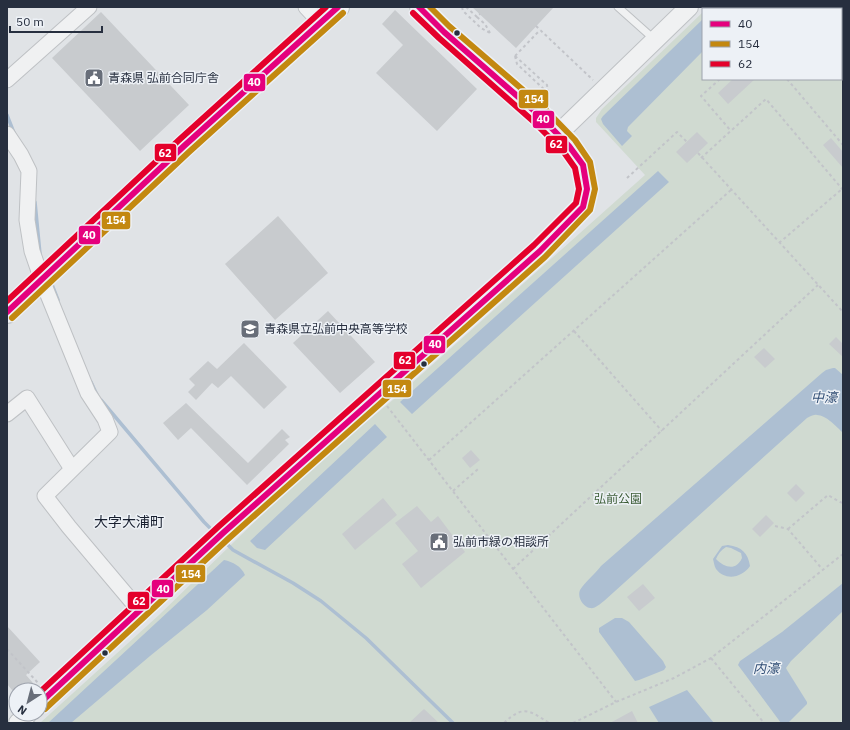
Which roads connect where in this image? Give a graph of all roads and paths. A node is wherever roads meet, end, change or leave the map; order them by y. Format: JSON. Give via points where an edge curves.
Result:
{"nodes":[{"id":1,"x":89,"y":7,"type":"edge"},
{"id":2,"x":306,"y":7,"type":"edge"},
{"id":3,"x":338,"y":7,"type":"edge"},
{"id":4,"x":419,"y":7,"type":"edge"},
{"id":5,"x":462,"y":7,"type":"edge"},
{"id":6,"x":466,"y":7,"type":"edge"},
{"id":7,"x":618,"y":7,"type":"edge"},
{"id":8,"x":689,"y":7,"type":"edge"},
{"id":9,"x":480,"y":14,"type":"dead end"},
{"id":10,"x":477,"y":17,"type":"junction"},
{"id":11,"x":321,"y":23,"type":"junction"},
{"id":12,"x":536,"y":26,"type":"dead end"},
{"id":13,"x":540,"y":30,"type":"junction"},
{"id":14,"x":655,"y":40,"type":"junction"},
{"id":15,"x":515,"y":56,"type":"junction"},
{"id":16,"x":534,"y":73,"type":"junction"},
{"id":17,"x":530,"y":76,"type":"junction"},
{"id":18,"x":7,"y":80,"type":"edge"},
{"id":19,"x":719,"y":80,"type":"edge"},
{"id":20,"x":788,"y":80,"type":"edge"},
{"id":21,"x":597,"y":84,"type":"dead end"},
{"id":22,"x":548,"y":93,"type":"junction"},
{"id":23,"x":548,"y":105,"type":"dead end"},
{"id":24,"x":731,"y":131,"type":"junction"},
{"id":25,"x":7,"y":134,"type":"edge"},
{"id":26,"x":558,"y":134,"type":"junction"},
{"id":27,"x":687,"y":142,"type":"dead end"},
{"id":28,"x":843,"y":145,"type":"edge"},
{"id":29,"x":698,"y":153,"type":"dead end"},
{"id":30,"x":702,"y":158,"type":"junction"},
{"id":31,"x":627,"y":178,"type":"dead end"},
{"id":32,"x":843,"y":189,"type":"edge"},
{"id":33,"x":731,"y":190,"type":"junction"},
{"id":34,"x":779,"y":243,"type":"junction"},
{"id":35,"x":45,"y":276,"type":"junction"},
{"id":36,"x":818,"y":285,"type":"junction"},
{"id":37,"x":7,"y":312,"type":"edge"},
{"id":38,"x":843,"y":312,"type":"edge"},
{"id":39,"x":574,"y":331,"type":"junction"},
{"id":40,"x":378,"y":394,"type":"junction"},
{"id":41,"x":7,"y":414,"type":"edge"},
{"id":42,"x":662,"y":431,"type":"junction"},
{"id":43,"x":429,"y":460,"type":"junction"},
{"id":44,"x":72,"y":469,"type":"junction"},
{"id":45,"x":478,"y":469,"type":"dead end"},
{"id":46,"x":453,"y":491,"type":"junction"},
{"id":47,"x":843,"y":503,"type":"edge"},
{"id":48,"x":775,"y":526,"type":"dead end"},
{"id":49,"x":788,"y":529,"type":"junction"},
{"id":50,"x":843,"y":554,"type":"edge"},
{"id":51,"x":513,"y":569,"type":"junction"},
{"id":52,"x":823,"y":570,"type":"junction"},
{"id":53,"x":139,"y":610,"type":"junction"},
{"id":54,"x":7,"y":649,"type":"edge"},
{"id":55,"x":711,"y":658,"type":"junction"},
{"id":56,"x":31,"y":682,"type":"edge"},
{"id":57,"x":48,"y":689,"type":"edge"},
{"id":58,"x":616,"y":702,"type":"junction"},
{"id":59,"x":504,"y":723,"type":"edge"},
{"id":60,"x":549,"y":723,"type":"edge"},
{"id":61,"x":573,"y":723,"type":"edge"},
{"id":62,"x":764,"y":723,"type":"edge"}],
"edges":[{"from":1,"to":18,"type":"street"},
{"from":2,"to":11,"type":"street"},
{"from":3,"to":11,"type":"main road"},
{"from":4,"to":26,"type":"street"},
{"from":5,"to":10,"type":"path","via":[[481,28],[490,33]]},
{"from":6,"to":10,"type":"path"},
{"from":7,"to":14,"type":"lane"},
{"from":8,"to":14,"type":"street"},
{"from":9,"to":10,"type":"path"},
{"from":11,"to":35,"type":"main road"},
{"from":12,"to":13,"type":"path"},
{"from":13,"to":15,"type":"path"},
{"from":13,"to":21,"type":"path"},
{"from":14,"to":26,"type":"street"},
{"from":15,"to":16,"type":"path"},
{"from":15,"to":17,"type":"path","via":[[517,64]]},
{"from":16,"to":17,"type":"path"},
{"from":16,"to":22,"type":"path","via":[[547,85]]},
{"from":17,"to":22,"type":"path"},
{"from":19,"to":24,"type":"path","via":[[701,96]]},
{"from":20,"to":28,"type":"path"},
{"from":22,"to":23,"type":"path"},
{"from":24,"to":30,"type":"path"},
{"from":24,"to":32,"type":"path","via":[[766,99]]},
{"from":25,"to":35,"type":"street","via":[[29,171],[27,220],[32,251]]},
{"from":26,"to":40,"type":"street","via":[[583,165],[587,190],[583,207],[540,251]]},
{"from":27,"to":31,"type":"path","via":[[678,132]]},
{"from":29,"to":30,"type":"path"},
{"from":30,"to":33,"type":"path"},
{"from":32,"to":34,"type":"path"},
{"from":33,"to":34,"type":"path"},
{"from":33,"to":39,"type":"path"},
{"from":34,"to":36,"type":"path"},
{"from":35,"to":37,"type":"main road"},
{"from":35,"to":44,"type":"street","via":[[88,393],[110,432]]},
{"from":36,"to":38,"type":"path"},
{"from":36,"to":42,"type":"path"},
{"from":39,"to":42,"type":"path"},
{"from":39,"to":43,"type":"path"},
{"from":40,"to":43,"type":"path"},
{"from":40,"to":53,"type":"street"},
{"from":41,"to":44,"type":"street","via":[[27,398]]},
{"from":42,"to":51,"type":"path"},
{"from":43,"to":46,"type":"path"},
{"from":44,"to":53,"type":"street","via":[[45,496]]},
{"from":45,"to":46,"type":"path"},
{"from":46,"to":51,"type":"path"},
{"from":47,"to":49,"type":"path","via":[[828,494]]},
{"from":48,"to":49,"type":"path"},
{"from":49,"to":52,"type":"path"},
{"from":50,"to":52,"type":"path"},
{"from":51,"to":58,"type":"path"},
{"from":52,"to":55,"type":"path"},
{"from":53,"to":57,"type":"street"},
{"from":54,"to":56,"type":"path"},
{"from":55,"to":58,"type":"path","via":[[674,678]]},
{"from":55,"to":62,"type":"path"},
{"from":58,"to":61,"type":"path"},
{"from":59,"to":60,"type":"path","via":[[514,713],[523,711],[534,713]]}]}
